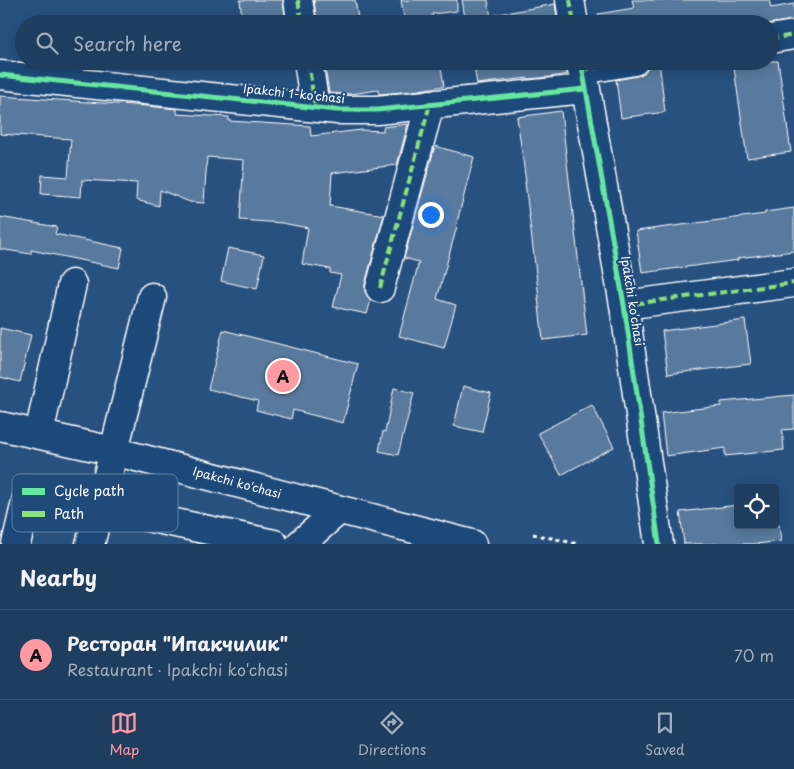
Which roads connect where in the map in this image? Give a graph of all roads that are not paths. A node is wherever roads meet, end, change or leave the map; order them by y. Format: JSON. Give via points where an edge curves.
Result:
{"nodes":[{"id":1,"x":298,"y":0,"type":"edge"},
{"id":2,"x":570,"y":0,"type":"edge"},
{"id":3,"x":300,"y":15,"type":"edge"},
{"id":4,"x":572,"y":15,"type":"edge"},
{"id":5,"x":794,"y":35,"type":"edge"},
{"id":6,"x":779,"y":38,"type":"edge"},
{"id":7,"x":309,"y":70,"type":"edge"},
{"id":8,"x":596,"y":70,"type":"edge"},
{"id":9,"x":583,"y":73,"type":"edge"},
{"id":10,"x":0,"y":75,"type":"edge"},
{"id":11,"x":430,"y":104,"type":"junction"},
{"id":12,"x":315,"y":106,"type":"junction"},
{"id":13,"x":794,"y":283,"type":"edge"},
{"id":14,"x":72,"y":284,"type":"dead end"},
{"id":15,"x":380,"y":288,"type":"dead end"},
{"id":16,"x":152,"y":296,"type":"dead end"},
{"id":17,"x":624,"y":305,"type":"junction"},
{"id":18,"x":0,"y":426,"type":"edge"},
{"id":19,"x":39,"y":434,"type":"junction"},
{"id":20,"x":113,"y":451,"type":"junction"},
{"id":21,"x":108,"y":474,"type":"edge"},
{"id":22,"x":339,"y":510,"type":"junction"},
{"id":23,"x":178,"y":524,"type":"edge"},
{"id":24,"x":274,"y":544,"type":"edge"},
{"id":25,"x":300,"y":544,"type":"edge"},
{"id":26,"x":472,"y":544,"type":"edge"},
{"id":27,"x":659,"y":544,"type":"edge"}],
"edges":[{"from":1,"to":3,"type":"street"},
{"from":2,"to":4,"type":"street"},
{"from":5,"to":6,"type":"street"},
{"from":7,"to":12,"type":"street"},
{"from":8,"to":9,"type":"street","name":"Ipakchi 1-ko'chasi"},
{"from":9,"to":11,"type":"street","name":"Ipakchi 1-ko'chasi"},
{"from":9,"to":17,"type":"street","name":"Ipakchi ko'chasi"},
{"from":10,"to":12,"type":"street","name":"Ipakchi 1-ko'chasi"},
{"from":11,"to":12,"type":"street","name":"Ipakchi 1-ko'chasi","via":[[376,110],[337,110]]},
{"from":11,"to":15,"type":"street"},
{"from":13,"to":17,"type":"street"},
{"from":14,"to":19,"type":"street"},
{"from":16,"to":20,"type":"street"},
{"from":17,"to":27,"type":"street","name":"Ipakchi ko'chasi"},
{"from":18,"to":19,"type":"street","name":"Ipakchi ko'chasi"},
{"from":19,"to":20,"type":"street","name":"Ipakchi ko'chasi"},
{"from":20,"to":21,"type":"street"},
{"from":20,"to":22,"type":"street","name":"Ipakchi ko'chasi"},
{"from":22,"to":25,"type":"street"},
{"from":22,"to":26,"type":"street","name":"Ipakchi ko'chasi"},
{"from":23,"to":24,"type":"street"}]}
